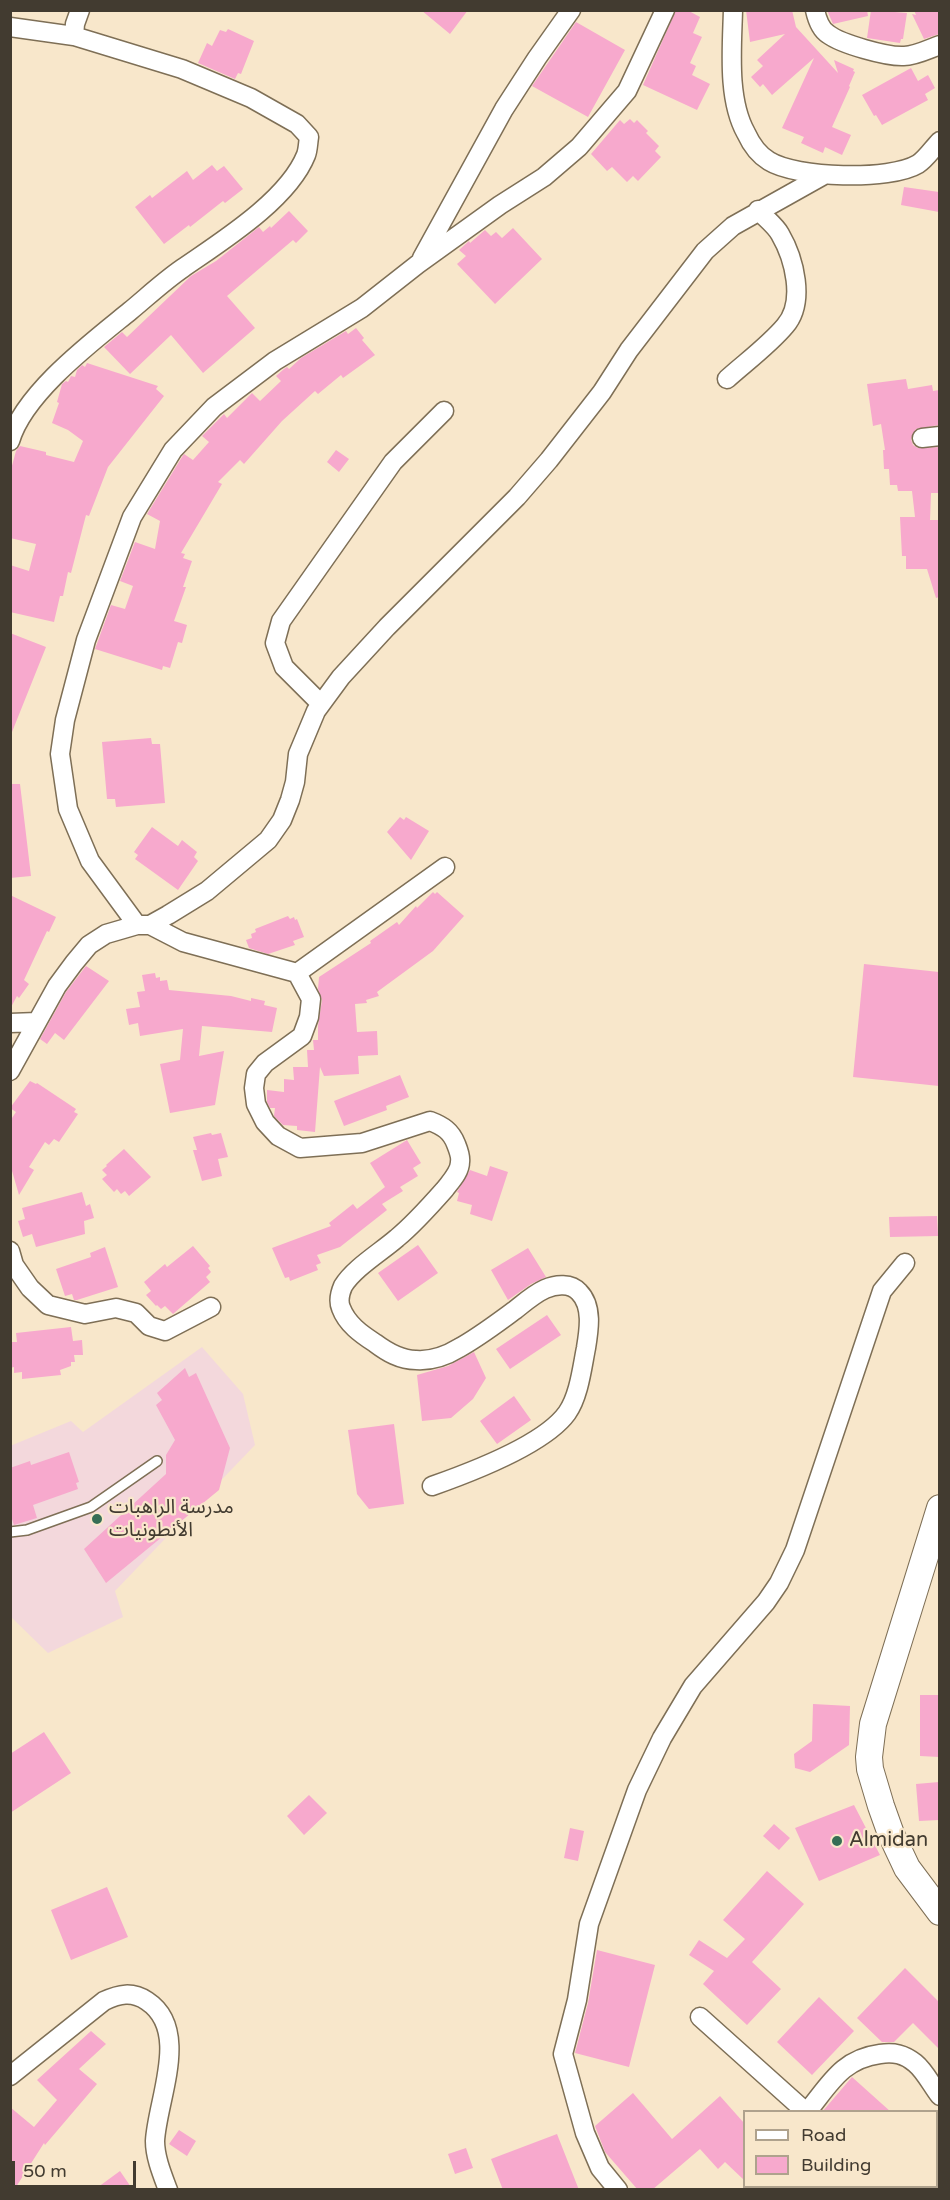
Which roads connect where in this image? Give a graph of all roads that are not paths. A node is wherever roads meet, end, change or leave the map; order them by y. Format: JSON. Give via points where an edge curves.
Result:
{"nodes":[{"id":1,"x":80,"y":10,"type":"edge"},
{"id":2,"x":571,"y":10,"type":"edge"},
{"id":3,"x":665,"y":10,"type":"edge"},
{"id":4,"x":734,"y":10,"type":"edge"},
{"id":5,"x":814,"y":10,"type":"edge"},
{"id":6,"x":10,"y":27,"type":"edge"},
{"id":7,"x":74,"y":36,"type":"junction"},
{"id":8,"x":939,"y":45,"type":"edge"},
{"id":9,"x":939,"y":141,"type":"edge"},
{"id":10,"x":824,"y":176,"type":"junction"},
{"id":11,"x":758,"y":210,"type":"junction"},
{"id":12,"x":418,"y":264,"type":"junction"},
{"id":13,"x":727,"y":379,"type":"dead end"},
{"id":14,"x":444,"y":411,"type":"dead end"},
{"id":15,"x":10,"y":441,"type":"edge"},
{"id":16,"x":321,"y":704,"type":"junction"},
{"id":17,"x":445,"y":867,"type":"dead end"},
{"id":18,"x":144,"y":925,"type":"junction"},
{"id":19,"x":297,"y":973,"type":"junction"},
{"id":20,"x":37,"y":1022,"type":"junction"},
{"id":21,"x":10,"y":1023,"type":"edge"},
{"id":22,"x":10,"y":1071,"type":"edge"},
{"id":23,"x":10,"y":1251,"type":"edge"},
{"id":24,"x":905,"y":1263,"type":"dead end"},
{"id":25,"x":211,"y":1307,"type":"dead end"},
{"id":26,"x":157,"y":1461,"type":"dead end"},
{"id":27,"x":432,"y":1486,"type":"dead end"},
{"id":28,"x":939,"y":1509,"type":"edge"},
{"id":29,"x":10,"y":1532,"type":"edge"},
{"id":30,"x":939,"y":1912,"type":"edge"},
{"id":31,"x":700,"y":2017,"type":"dead end"},
{"id":32,"x":10,"y":2076,"type":"edge"},
{"id":33,"x":939,"y":2096,"type":"edge"},
{"id":34,"x":804,"y":2110,"type":"edge"},
{"id":35,"x":808,"y":2110,"type":"edge"},
{"id":36,"x":168,"y":2190,"type":"edge"},
{"id":37,"x":618,"y":2190,"type":"edge"}],
"edges":[{"from":1,"to":7,"type":"street"},
{"from":2,"to":12,"type":"street","via":[[504,109]]},
{"from":3,"to":12,"type":"street","via":[[627,91],[579,147],[544,177]]},
{"from":4,"to":10,"type":"street","via":[[733,85],[744,131],[770,162]]},
{"from":5,"to":8,"type":"street","via":[[828,34],[889,56],[907,56]]},
{"from":6,"to":7,"type":"street"},
{"from":7,"to":15,"type":"street","via":[[182,69],[251,98],[297,124],[309,137],[307,153],[295,176],[272,201],[71,360],[42,389]]},
{"from":9,"to":10,"type":"street","via":[[918,164],[905,169]]},
{"from":10,"to":11,"type":"street"},
{"from":11,"to":13,"type":"street","via":[[779,232],[790,254],[796,297],[787,325]]},
{"from":11,"to":16,"type":"street","via":[[705,251],[602,392],[518,497],[362,652]]},
{"from":12,"to":18,"type":"street","via":[[362,308],[275,361],[214,407],[173,450],[132,518],[86,640],[60,754],[68,809],[90,861]]},
{"from":14,"to":16,"type":"street","via":[[393,462],[281,621],[275,643],[284,667]]},
{"from":16,"to":18,"type":"street","via":[[298,754],[290,800],[268,840],[207,891]]},
{"from":17,"to":19,"type":"street"},
{"from":18,"to":19,"type":"street","via":[[183,942]]},
{"from":18,"to":20,"type":"street","via":[[106,934],[89,945],[57,986]]},
{"from":19,"to":27,"type":"street","via":[[311,999],[302,1036],[265,1063],[256,1074],[254,1088],[256,1104],[278,1136],[300,1148],[362,1143],[430,1121],[449,1131],[460,1162],[455,1176],[434,1201],[345,1284],[339,1306],[346,1320],[383,1350],[415,1360],[432,1359],[465,1345],[548,1288],[575,1287],[584,1297],[589,1314],[582,1367],[567,1413],[549,1431],[490,1464]]},
{"from":20,"to":21,"type":"street"},
{"from":20,"to":22,"type":"street"},
{"from":23,"to":25,"type":"street","via":[[25,1280],[48,1305],[85,1314],[116,1308],[136,1313],[149,1326],[165,1331]]},
{"from":24,"to":37,"type":"street","via":[[882,1291],[795,1550],[766,1602],[693,1686],[662,1738],[637,1790],[589,1924],[577,2000],[563,2054],[585,2133],[600,2168]]},
{"from":26,"to":29,"type":"lane","via":[[91,1507],[27,1530]]},
{"from":28,"to":30,"type":"street","via":[[873,1724],[870,1757],[874,1784],[891,1834],[907,1868]]},
{"from":31,"to":34,"type":"street"},
{"from":32,"to":36,"type":"street","via":[[104,2001],[130,1994],[153,2005],[170,2039],[155,2141]]},
{"from":33,"to":35,"type":"street","via":[[916,2064],[892,2052],[855,2060],[844,2067]]}]}
